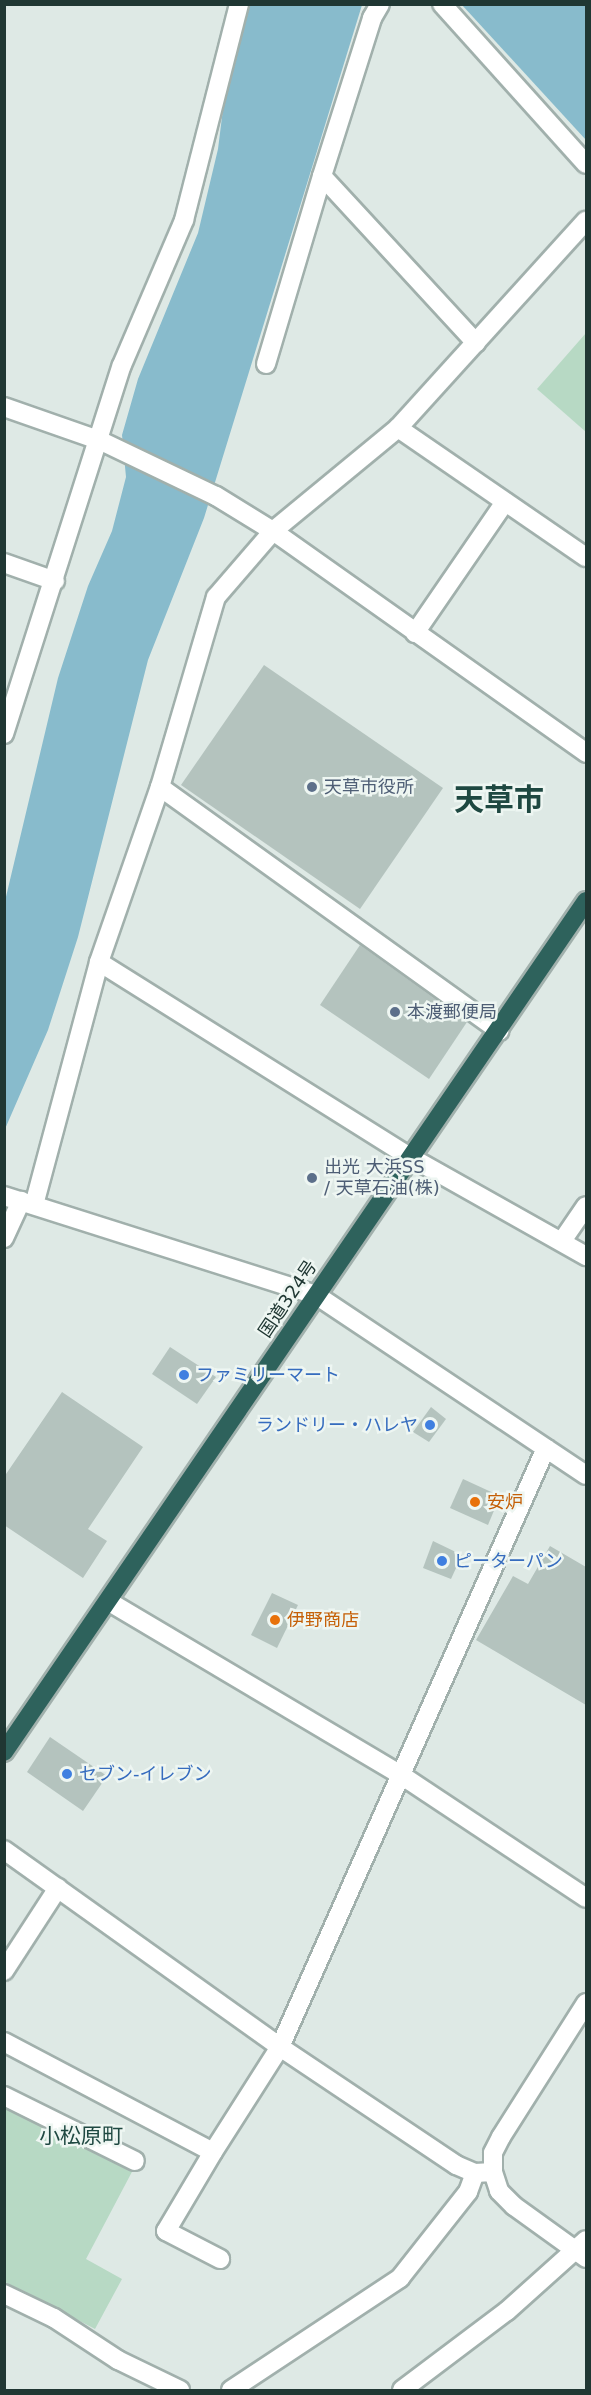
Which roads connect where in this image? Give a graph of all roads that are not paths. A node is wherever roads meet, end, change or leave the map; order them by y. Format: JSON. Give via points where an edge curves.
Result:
{"nodes":[{"id":1,"x":239,"y":4,"type":"edge"},
{"id":2,"x":380,"y":4,"type":"edge"},
{"id":3,"x":442,"y":4,"type":"edge"},
{"id":4,"x":586,"y":164,"type":"edge"},
{"id":5,"x":322,"y":176,"type":"junction"},
{"id":6,"x":586,"y":221,"type":"edge"},
{"id":7,"x":476,"y":343,"type":"junction"},
{"id":8,"x":266,"y":364,"type":"dead end"},
{"id":9,"x":4,"y":407,"type":"edge"},
{"id":10,"x":398,"y":428,"type":"junction"},
{"id":11,"x":109,"y":445,"type":"junction"},
{"id":12,"x":505,"y":502,"type":"junction"},
{"id":13,"x":273,"y":531,"type":"junction"},
{"id":14,"x":586,"y":557,"type":"edge"},
{"id":15,"x":4,"y":563,"type":"edge"},
{"id":16,"x":55,"y":581,"type":"junction"},
{"id":17,"x":415,"y":633,"type":"junction"},
{"id":18,"x":8,"y":713,"type":"edge"},
{"id":19,"x":4,"y":734,"type":"edge"},
{"id":20,"x":586,"y":753,"type":"edge"},
{"id":21,"x":160,"y":787,"type":"junction"},
{"id":22,"x":585,"y":906,"type":"edge"},
{"id":23,"x":99,"y":962,"type":"junction"},
{"id":24,"x":499,"y":1030,"type":"junction"},
{"id":25,"x":412,"y":1158,"type":"junction"},
{"id":26,"x":20,"y":1200,"type":"edge"},
{"id":27,"x":586,"y":1206,"type":"edge"},
{"id":28,"x":4,"y":1238,"type":"edge"},
{"id":29,"x":562,"y":1241,"type":"junction"},
{"id":30,"x":586,"y":1256,"type":"edge"},
{"id":31,"x":316,"y":1295,"type":"junction"},
{"id":32,"x":546,"y":1448,"type":"junction"},
{"id":33,"x":586,"y":1475,"type":"edge"},
{"id":34,"x":108,"y":1601,"type":"junction"},
{"id":35,"x":4,"y":1752,"type":"edge"},
{"id":36,"x":402,"y":1775,"type":"junction"},
{"id":37,"x":4,"y":1850,"type":"edge"},
{"id":38,"x":58,"y":1888,"type":"junction"},
{"id":39,"x":586,"y":1898,"type":"edge"},
{"id":40,"x":4,"y":1971,"type":"edge"},
{"id":41,"x":586,"y":2002,"type":"edge"},
{"id":42,"x":4,"y":2042,"type":"edge"},
{"id":43,"x":280,"y":2047,"type":"junction"},
{"id":44,"x":4,"y":2096,"type":"edge"},
{"id":45,"x":213,"y":2152,"type":"junction"},
{"id":46,"x":135,"y":2161,"type":"dead end"},
{"id":47,"x":484,"y":2173,"type":"junction"},
{"id":48,"x":582,"y":2249,"type":"edge"},
{"id":49,"x":220,"y":2259,"type":"dead end"},
{"id":50,"x":4,"y":2294,"type":"edge"},
{"id":51,"x":180,"y":2391,"type":"edge"},
{"id":52,"x":231,"y":2391,"type":"edge"},
{"id":53,"x":402,"y":2391,"type":"edge"}],
"edges":[{"from":1,"to":11,"type":"street","via":[[184,220],[122,366]]},
{"from":2,"to":5,"type":"street"},
{"from":3,"to":4,"type":"street"},
{"from":5,"to":7,"type":"street"},
{"from":5,"to":8,"type":"street"},
{"from":6,"to":7,"type":"street"},
{"from":7,"to":10,"type":"street"},
{"from":9,"to":11,"type":"street"},
{"from":10,"to":12,"type":"street"},
{"from":10,"to":13,"type":"street"},
{"from":11,"to":13,"type":"street","via":[[216,496]]},
{"from":11,"to":16,"type":"street"},
{"from":12,"to":14,"type":"street"},
{"from":12,"to":17,"type":"street"},
{"from":13,"to":17,"type":"street"},
{"from":13,"to":21,"type":"street","via":[[216,597]]},
{"from":15,"to":16,"type":"street"},
{"from":16,"to":18,"type":"street"},
{"from":17,"to":20,"type":"street"},
{"from":18,"to":19,"type":"street"},
{"from":21,"to":23,"type":"street"},
{"from":21,"to":24,"type":"street"},
{"from":22,"to":24,"type":"highway","name":"国道324号"},
{"from":23,"to":25,"type":"street"},
{"from":23,"to":26,"type":"street"},
{"from":24,"to":25,"type":"highway","name":"国道324号"},
{"from":25,"to":29,"type":"street"},
{"from":25,"to":31,"type":"highway","name":"国道324号"},
{"from":26,"to":28,"type":"street"},
{"from":26,"to":31,"type":"street"},
{"from":27,"to":29,"type":"street"},
{"from":29,"to":30,"type":"street"},
{"from":31,"to":32,"type":"street"},
{"from":31,"to":34,"type":"highway","name":"国道324号"},
{"from":32,"to":33,"type":"street"},
{"from":32,"to":36,"type":"street"},
{"from":34,"to":35,"type":"highway","name":"国道324号"},
{"from":34,"to":36,"type":"street"},
{"from":36,"to":39,"type":"street"},
{"from":36,"to":43,"type":"street"},
{"from":37,"to":38,"type":"street"},
{"from":38,"to":40,"type":"street"},
{"from":38,"to":43,"type":"street"},
{"from":41,"to":47,"type":"street","via":[[501,2137]]},
{"from":42,"to":45,"type":"street"},
{"from":43,"to":45,"type":"street"},
{"from":43,"to":47,"type":"street","via":[[456,2165]]},
{"from":44,"to":46,"type":"street"},
{"from":45,"to":49,"type":"street","via":[[166,2230]]},
{"from":47,"to":48,"type":"street","via":[[514,2206]]},
{"from":47,"to":52,"type":"street","via":[[400,2278]]},
{"from":48,"to":53,"type":"street"},
{"from":50,"to":51,"type":"street","via":[[54,2318],[118,2360]]}]}
